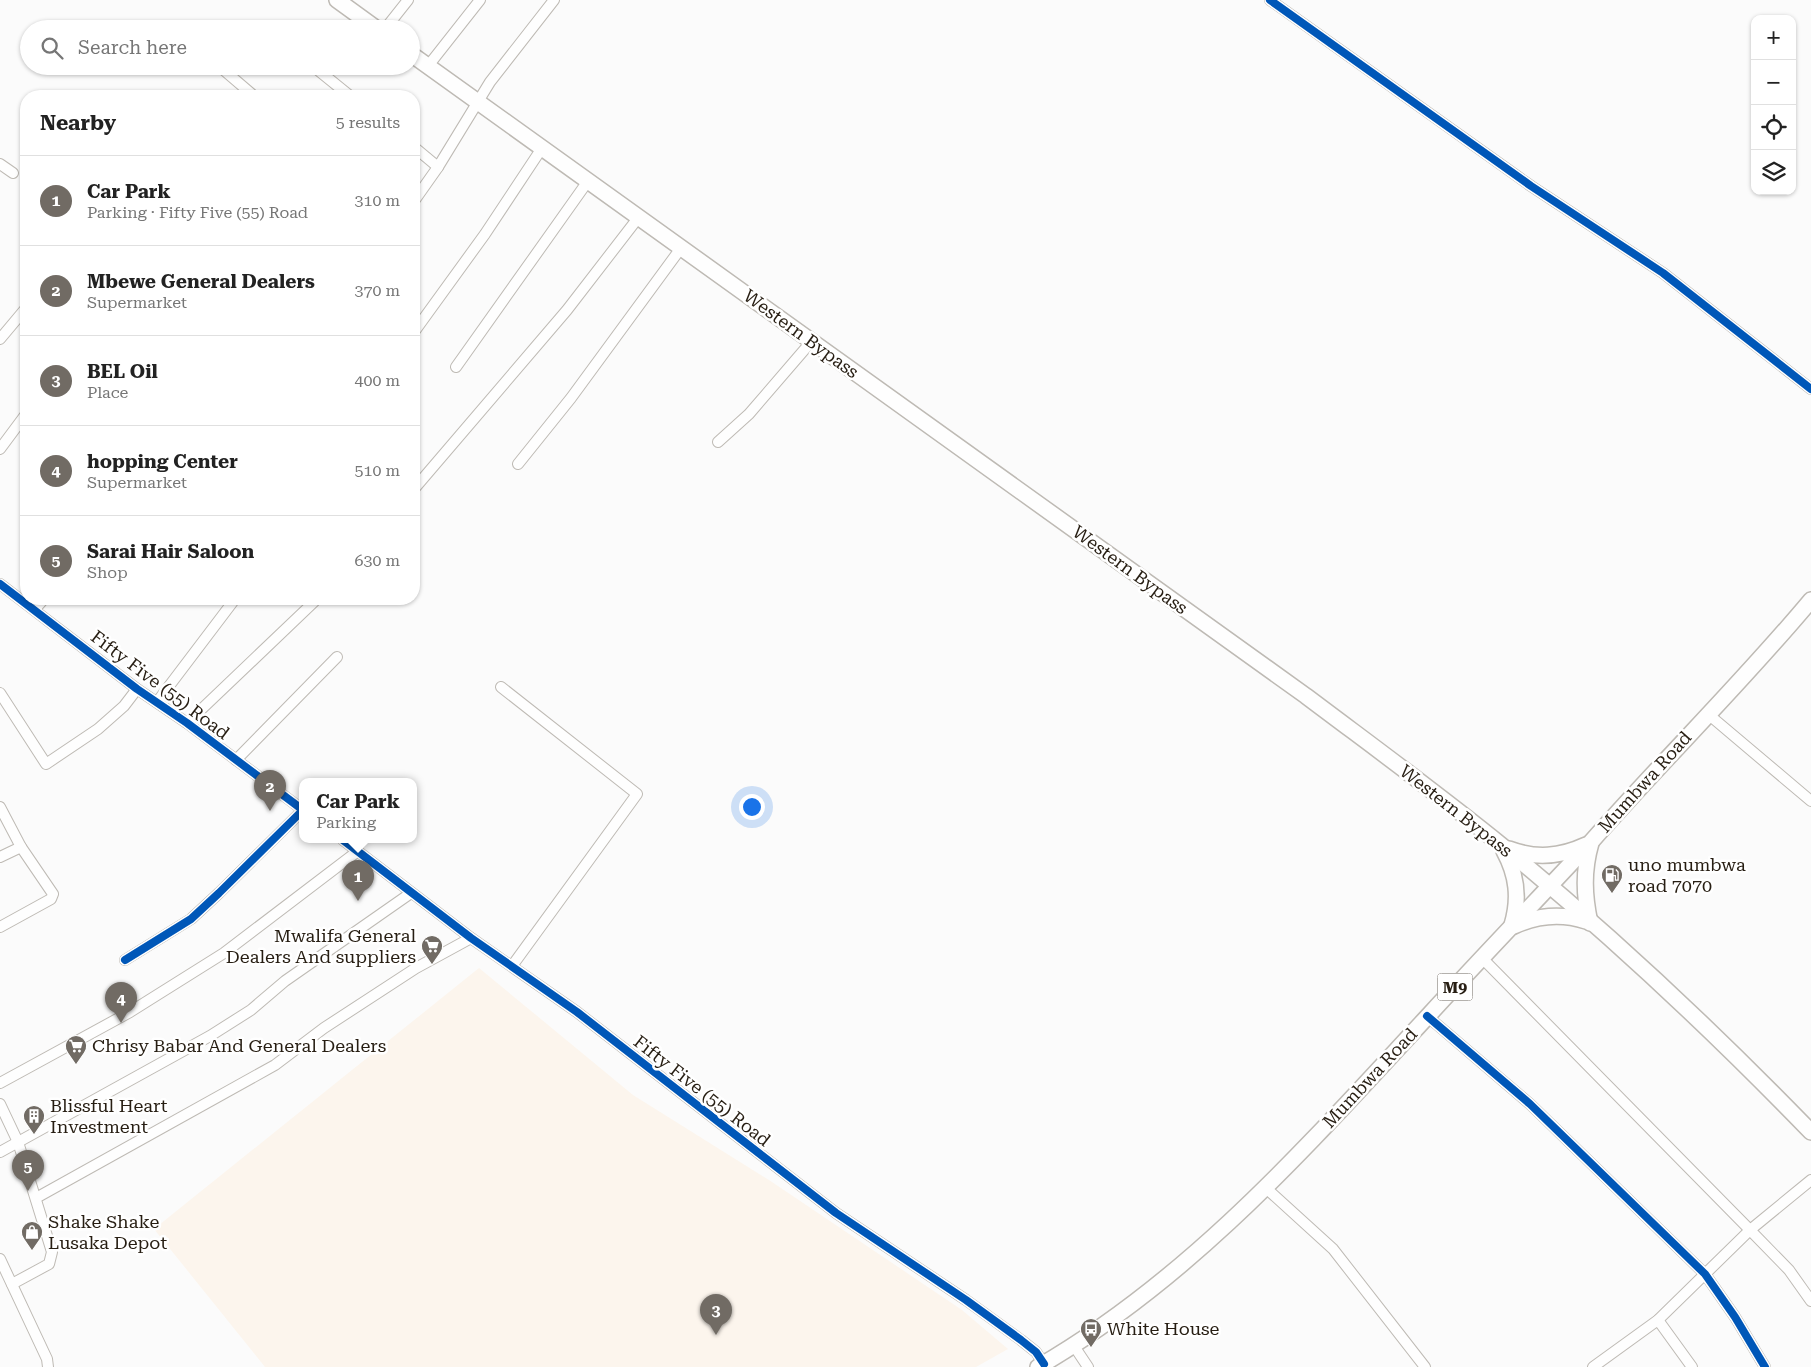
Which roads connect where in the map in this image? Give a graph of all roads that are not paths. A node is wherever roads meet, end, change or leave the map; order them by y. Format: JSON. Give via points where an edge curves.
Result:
{"nodes":[{"id":1,"x":337,"y":0,"type":"edge"},
{"id":2,"x":408,"y":0,"type":"edge"},
{"id":3,"x":480,"y":0,"type":"edge"},
{"id":4,"x":554,"y":0,"type":"edge"},
{"id":5,"x":1270,"y":0,"type":"edge"},
{"id":6,"x":365,"y":20,"type":"edge"},
{"id":7,"x":392,"y":20,"type":"edge"},
{"id":8,"x":420,"y":60,"type":"edge"},
{"id":9,"x":428,"y":66,"type":"junction"},
{"id":10,"x":230,"y":75,"type":"edge"},
{"id":11,"x":324,"y":75,"type":"edge"},
{"id":12,"x":247,"y":90,"type":"edge"},
{"id":13,"x":343,"y":90,"type":"edge"},
{"id":14,"x":477,"y":101,"type":"junction"},
{"id":15,"x":542,"y":148,"type":"junction"},
{"id":16,"x":420,"y":153,"type":"edge"},
{"id":17,"x":0,"y":164,"type":"edge"},
{"id":18,"x":438,"y":167,"type":"junction"},
{"id":19,"x":13,"y":173,"type":"dead end"},
{"id":20,"x":588,"y":181,"type":"junction"},
{"id":21,"x":420,"y":192,"type":"edge"},
{"id":22,"x":638,"y":218,"type":"junction"},
{"id":23,"x":681,"y":248,"type":"junction"},
{"id":24,"x":20,"y":315,"type":"edge"},
{"id":25,"x":420,"y":324,"type":"edge"},
{"id":26,"x":0,"y":339,"type":"edge"},
{"id":27,"x":811,"y":342,"type":"junction"},
{"id":28,"x":456,"y":367,"type":"dead end"},
{"id":29,"x":1811,"y":388,"type":"edge"},
{"id":30,"x":20,"y":422,"type":"edge"},
{"id":31,"x":718,"y":442,"type":"dead end"},
{"id":32,"x":0,"y":449,"type":"edge"},
{"id":33,"x":518,"y":464,"type":"dead end"},
{"id":34,"x":420,"y":482,"type":"edge"},
{"id":35,"x":0,"y":584,"type":"edge"},
{"id":36,"x":20,"y":598,"type":"edge"},
{"id":37,"x":1811,"y":600,"type":"edge"},
{"id":38,"x":29,"y":605,"type":"edge"},
{"id":39,"x":39,"y":605,"type":"edge"},
{"id":40,"x":231,"y":605,"type":"edge"},
{"id":41,"x":311,"y":605,"type":"edge"},
{"id":42,"x":35,"y":609,"type":"junction"},
{"id":43,"x":337,"y":657,"type":"dead end"},
{"id":44,"x":501,"y":687,"type":"dead end"},
{"id":45,"x":137,"y":689,"type":"junction"},
{"id":46,"x":0,"y":693,"type":"edge"},
{"id":47,"x":158,"y":702,"type":"junction"},
{"id":48,"x":1708,"y":714,"type":"junction"},
{"id":49,"x":188,"y":723,"type":"junction"},
{"id":50,"x":236,"y":760,"type":"junction"},
{"id":51,"x":1811,"y":801,"type":"edge"},
{"id":52,"x":0,"y":807,"type":"edge"},
{"id":53,"x":299,"y":807,"type":"edge"},
{"id":54,"x":299,"y":814,"type":"edge"},
{"id":55,"x":1591,"y":842,"type":"junction"},
{"id":56,"x":347,"y":843,"type":"edge"},
{"id":57,"x":1501,"y":845,"type":"junction"},
{"id":58,"x":21,"y":847,"type":"junction"},
{"id":59,"x":358,"y":851,"type":"junction"},
{"id":60,"x":0,"y":857,"type":"edge"},
{"id":61,"x":1550,"y":886,"type":"junction"},
{"id":62,"x":411,"y":893,"type":"junction"},
{"id":63,"x":1590,"y":922,"type":"junction"},
{"id":64,"x":0,"y":926,"type":"edge"},
{"id":65,"x":1512,"y":927,"type":"junction"},
{"id":66,"x":471,"y":938,"type":"junction"},
{"id":67,"x":1482,"y":958,"type":"junction"},
{"id":68,"x":125,"y":960,"type":"dead end"},
{"id":69,"x":512,"y":966,"type":"junction"},
{"id":70,"x":1427,"y":1016,"type":"junction"},
{"id":71,"x":0,"y":1083,"type":"edge"},
{"id":72,"x":0,"y":1104,"type":"edge"},
{"id":73,"x":1811,"y":1132,"type":"edge"},
{"id":74,"x":18,"y":1142,"type":"junction"},
{"id":75,"x":0,"y":1152,"type":"edge"},
{"id":76,"x":1811,"y":1180,"type":"edge"},
{"id":77,"x":1267,"y":1189,"type":"junction"},
{"id":78,"x":36,"y":1198,"type":"junction"},
{"id":79,"x":1750,"y":1230,"type":"junction"},
{"id":80,"x":0,"y":1259,"type":"edge"},
{"id":81,"x":1705,"y":1274,"type":"junction"},
{"id":82,"x":12,"y":1284,"type":"junction"},
{"id":83,"x":1811,"y":1300,"type":"edge"},
{"id":84,"x":1658,"y":1320,"type":"junction"},
{"id":85,"x":1074,"y":1346,"type":"junction"},
{"id":86,"x":1041,"y":1366,"type":"edge"},
{"id":87,"x":48,"y":1367,"type":"edge"},
{"id":88,"x":1088,"y":1367,"type":"edge"},
{"id":89,"x":1425,"y":1367,"type":"edge"},
{"id":90,"x":1593,"y":1367,"type":"edge"},
{"id":91,"x":1692,"y":1367,"type":"edge"},
{"id":92,"x":1765,"y":1367,"type":"edge"}],
"edges":[{"from":1,"to":6,"type":"main road"},
{"from":2,"to":7,"type":"street"},
{"from":3,"to":9,"type":"street"},
{"from":4,"to":14,"type":"street"},
{"from":5,"to":29,"type":"street","via":[[1530,186],[1663,273]]},
{"from":8,"to":9,"type":"main road","name":"Western Bypass"},
{"from":9,"to":14,"type":"main road","name":"Western Bypass"},
{"from":10,"to":12,"type":"street"},
{"from":11,"to":13,"type":"street"},
{"from":14,"to":15,"type":"main road","name":"Western Bypass"},
{"from":14,"to":18,"type":"street"},
{"from":15,"to":20,"type":"main road","name":"Western Bypass"},
{"from":15,"to":25,"type":"street"},
{"from":16,"to":18,"type":"street"},
{"from":17,"to":19,"type":"street"},
{"from":18,"to":21,"type":"street"},
{"from":20,"to":22,"type":"main road","name":"Western Bypass"},
{"from":20,"to":28,"type":"street"},
{"from":22,"to":23,"type":"main road","name":"Western Bypass"},
{"from":22,"to":34,"type":"street","via":[[554,325]]},
{"from":23,"to":27,"type":"main road","name":"Western Bypass"},
{"from":23,"to":33,"type":"street","via":[[571,398]]},
{"from":24,"to":26,"type":"street"},
{"from":27,"to":31,"type":"street","via":[[749,414]]},
{"from":27,"to":57,"type":"main road","name":"Western Bypass","via":[[1306,696]]},
{"from":30,"to":32,"type":"street"},
{"from":35,"to":36,"type":"street","name":"Fifty Five (55) Road"},
{"from":37,"to":48,"type":"main road","name":"Mumbwa Road","number":"M9","via":[[1781,637]]},
{"from":38,"to":42,"type":"street","name":"Fifty Five (55) Road"},
{"from":39,"to":42,"type":"street"},
{"from":40,"to":47,"type":"street"},
{"from":41,"to":49,"type":"street"},
{"from":42,"to":45,"type":"street","name":"Fifty Five (55) Road"},
{"from":43,"to":50,"type":"street"},
{"from":44,"to":69,"type":"street","via":[[637,794]]},
{"from":45,"to":46,"type":"street","via":[[124,706],[98,729],[46,764]]},
{"from":45,"to":47,"type":"street","name":"Fifty Five (55) Road"},
{"from":47,"to":49,"type":"street","name":"Fifty Five (55) Road"},
{"from":48,"to":51,"type":"street"},
{"from":48,"to":55,"type":"main road","name":"Mumbwa Road","number":"M9"},
{"from":49,"to":50,"type":"street","name":"Fifty Five (55) Road"},
{"from":50,"to":53,"type":"street","name":"Fifty Five (55) Road"},
{"from":52,"to":58,"type":"street"},
{"from":54,"to":68,"type":"street","via":[[191,919]]},
{"from":55,"to":57,"type":"main road","via":[[1570,852],[1546,856],[1523,854]]},
{"from":55,"to":61,"type":"main road","name":"Mumbwa Road","number":"M9"},
{"from":55,"to":63,"type":"main road","via":[[1584,890]]},
{"from":56,"to":59,"type":"street","name":"Fifty Five (55) Road"},
{"from":57,"to":61,"type":"main road","name":"Western Bypass"},
{"from":57,"to":65,"type":"main road","via":[[1512,864],[1517,885],[1518,907]]},
{"from":58,"to":60,"type":"street"},
{"from":58,"to":64,"type":"street","via":[[53,894],[51,899]]},
{"from":59,"to":62,"type":"street","name":"Fifty Five (55) Road"},
{"from":59,"to":71,"type":"street","via":[[224,953],[130,1012]]},
{"from":61,"to":63,"type":"main road","name":"Western Bypass"},
{"from":61,"to":65,"type":"main road","name":"Mumbwa Road","number":"M9"},
{"from":62,"to":66,"type":"street","name":"Fifty Five (55) Road"},
{"from":62,"to":74,"type":"street","via":[[285,981],[243,1016]]},
{"from":63,"to":65,"type":"main road","via":[[1558,915],[1534,918]]},
{"from":63,"to":73,"type":"main road","name":"Western Bypass","via":[[1720,1041]]},
{"from":65,"to":67,"type":"main road","name":"Mumbwa Road","number":"M9"},
{"from":66,"to":69,"type":"street","name":"Fifty Five (55) Road"},
{"from":66,"to":78,"type":"street","via":[[416,968],[324,1028],[275,1065]]},
{"from":67,"to":70,"type":"main road","name":"Mumbwa Road","number":"M9"},
{"from":67,"to":79,"type":"street"},
{"from":69,"to":86,"type":"street","name":"Fifty Five (55) Road","via":[[577,1012],[836,1213],[1021,1340],[1036,1352]]},
{"from":70,"to":77,"type":"main road","name":"Mumbwa Road","number":"M9"},
{"from":70,"to":81,"type":"street","via":[[1530,1104]]},
{"from":72,"to":74,"type":"street"},
{"from":74,"to":75,"type":"street"},
{"from":74,"to":78,"type":"street"},
{"from":76,"to":79,"type":"street"},
{"from":77,"to":85,"type":"main road","name":"Mumbwa Road","number":"M9","via":[[1176,1269]]},
{"from":77,"to":89,"type":"street","via":[[1333,1249]]},
{"from":78,"to":82,"type":"street","via":[[52,1260],[44,1268]]},
{"from":79,"to":81,"type":"street"},
{"from":79,"to":83,"type":"street","via":[[1789,1270]]},
{"from":80,"to":82,"type":"street"},
{"from":81,"to":84,"type":"street"},
{"from":81,"to":92,"type":"street"},
{"from":82,"to":87,"type":"street"},
{"from":84,"to":90,"type":"street"},
{"from":84,"to":91,"type":"street"},
{"from":85,"to":86,"type":"main road","name":"Mumbwa Road","number":"M9"},
{"from":85,"to":88,"type":"street"}]}
